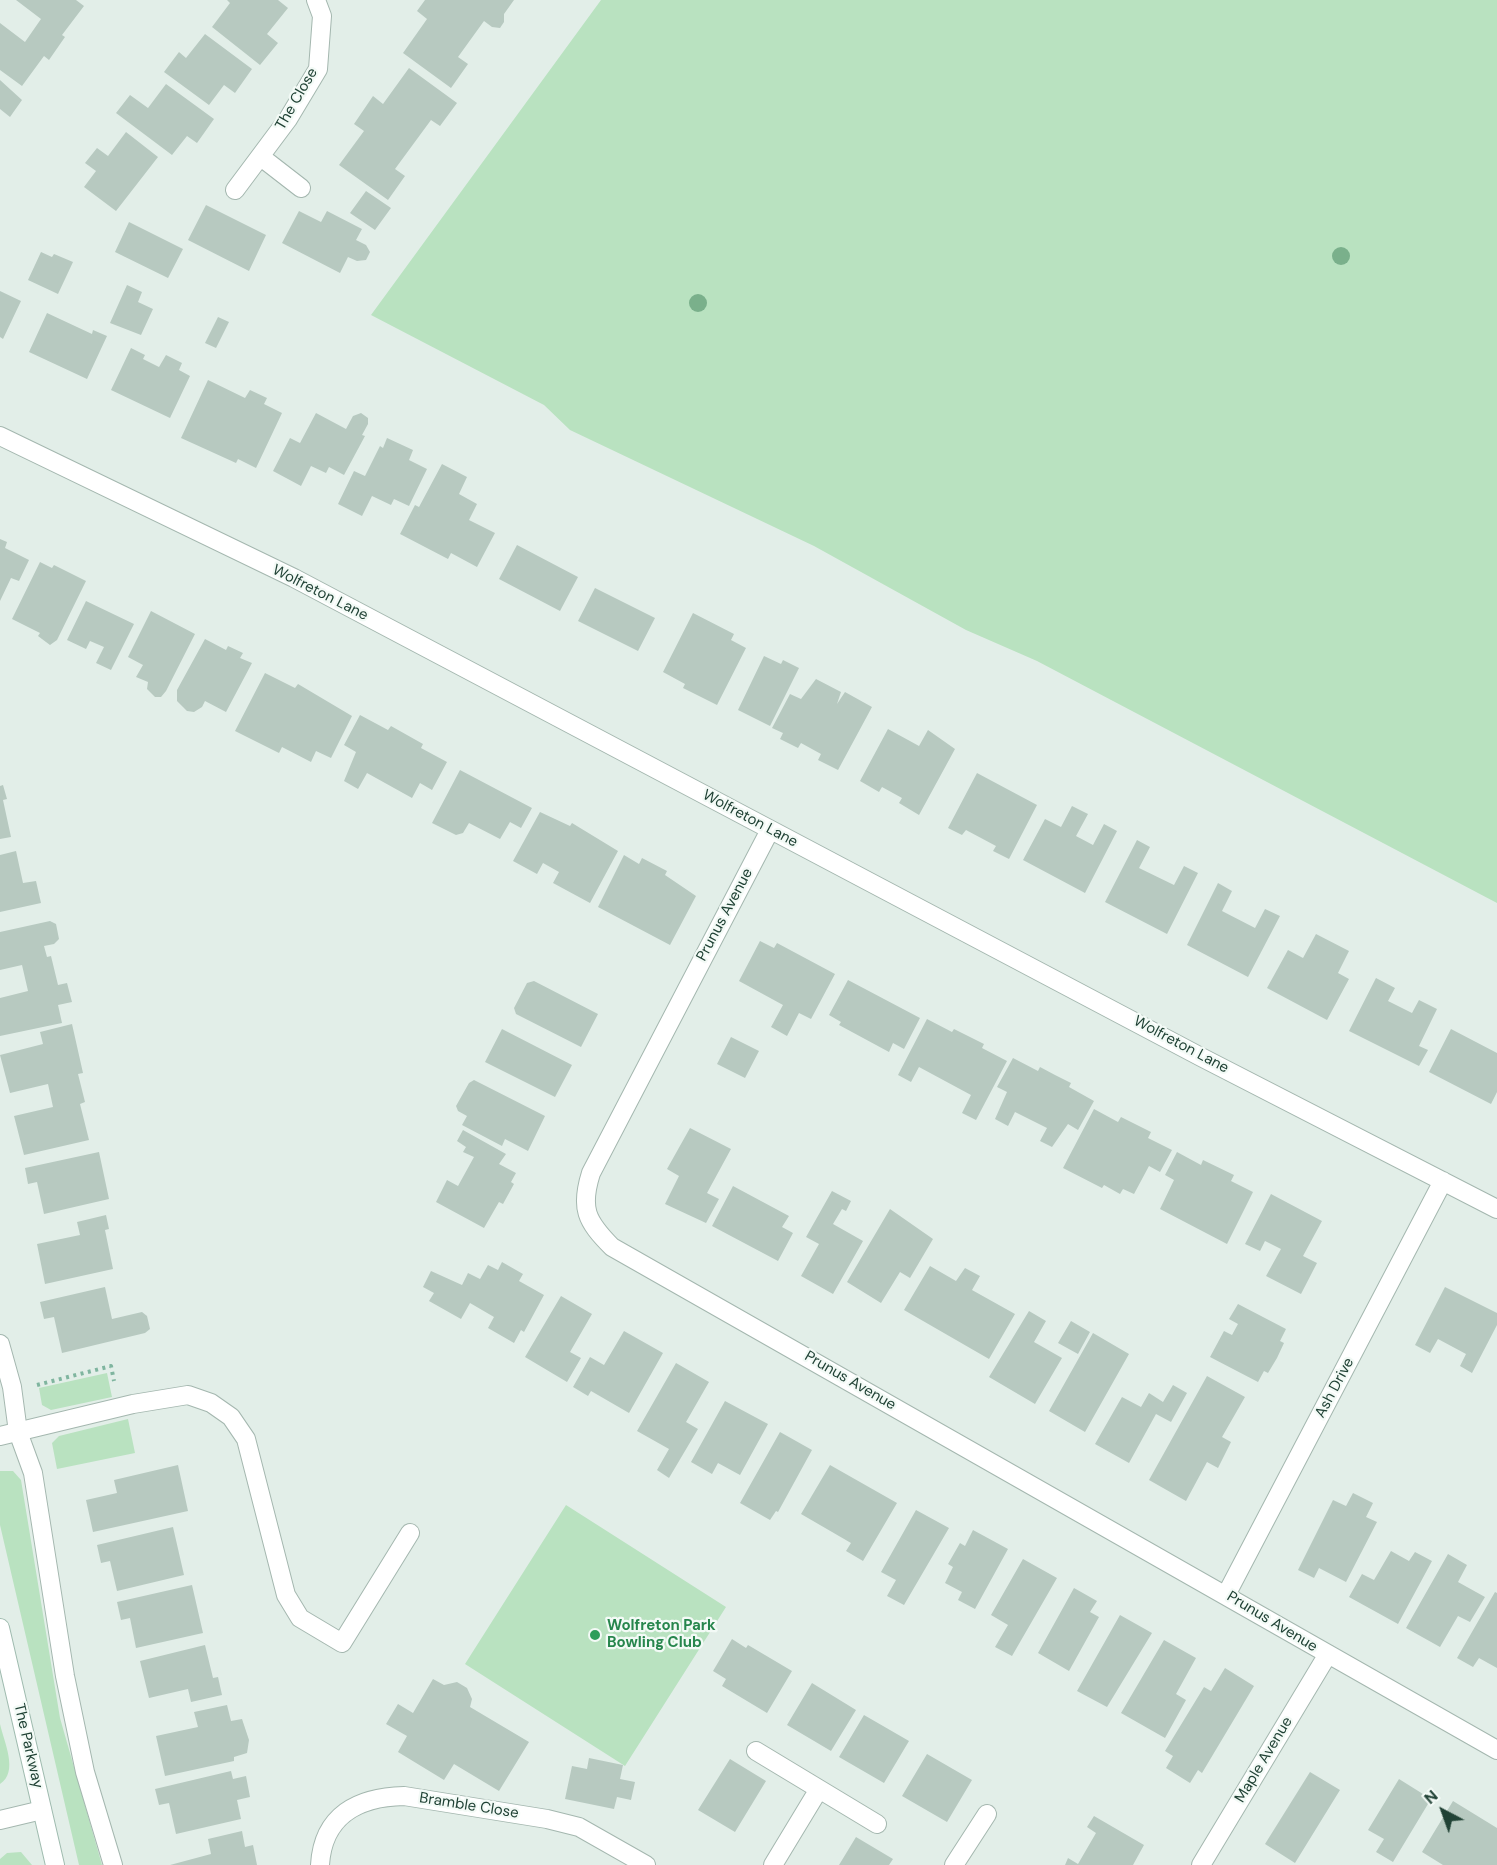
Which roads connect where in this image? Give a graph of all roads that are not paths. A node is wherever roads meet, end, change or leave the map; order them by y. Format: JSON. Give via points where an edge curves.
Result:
{"nodes":[{"id":1,"x":316,"y":0,"type":"edge"},
{"id":2,"x":261,"y":157,"type":"junction"},
{"id":3,"x":301,"y":188,"type":"dead end"},
{"id":4,"x":235,"y":190,"type":"dead end"},
{"id":5,"x":0,"y":436,"type":"edge"},
{"id":6,"x":770,"y":830,"type":"junction"},
{"id":7,"x":1443,"y":1181,"type":"junction"},
{"id":8,"x":1497,"y":1209,"type":"edge"},
{"id":9,"x":0,"y":1344,"type":"edge"},
{"id":10,"x":9,"y":1434,"type":"edge"},
{"id":11,"x":410,"y":1533,"type":"dead end"},
{"id":12,"x":1226,"y":1594,"type":"junction"},
{"id":13,"x":0,"y":1628,"type":"edge"},
{"id":14,"x":1328,"y":1654,"type":"junction"},
{"id":15,"x":1497,"y":1750,"type":"edge"},
{"id":16,"x":756,"y":1751,"type":"dead end"},
{"id":17,"x":819,"y":1789,"type":"junction"},
{"id":18,"x":42,"y":1810,"type":"junction"},
{"id":19,"x":987,"y":1814,"type":"dead end"},
{"id":20,"x":0,"y":1820,"type":"edge"},
{"id":21,"x":877,"y":1824,"type":"dead end"},
{"id":22,"x":55,"y":1865,"type":"edge"},
{"id":23,"x":113,"y":1865,"type":"edge"},
{"id":24,"x":320,"y":1865,"type":"edge"},
{"id":25,"x":646,"y":1865,"type":"edge"},
{"id":26,"x":773,"y":1865,"type":"edge"},
{"id":27,"x":954,"y":1865,"type":"edge"},
{"id":28,"x":1201,"y":1865,"type":"edge"}],
"edges":[{"from":1,"to":2,"type":"street","name":"The Close","via":[[322,16],[318,69]]},
{"from":2,"to":3,"type":"street"},
{"from":2,"to":4,"type":"street","name":"The Close"},
{"from":5,"to":6,"type":"street","name":"Wolfreton Lane","via":[[294,578]]},
{"from":6,"to":7,"type":"street","name":"Wolfreton Lane"},
{"from":6,"to":12,"type":"street","name":"Prunus Avenue","via":[[591,1173],[585,1194],[586,1215],[612,1247]]},
{"from":7,"to":8,"type":"street","name":"Wolfreton Lane"},
{"from":7,"to":12,"type":"street","name":"Ash Drive"},
{"from":9,"to":10,"type":"street","via":[[12,1387]]},
{"from":10,"to":11,"type":"street","via":[[188,1395],[211,1403],[231,1417],[246,1439],[286,1595],[300,1617],[342,1643]]},
{"from":10,"to":23,"type":"street","via":[[33,1473],[65,1676],[85,1772]]},
{"from":12,"to":14,"type":"street","name":"Prunus Avenue"},
{"from":13,"to":18,"type":"street","name":"The Parkway"},
{"from":14,"to":15,"type":"street","name":"Prunus Avenue"},
{"from":14,"to":28,"type":"street","name":"Maple Avenue"},
{"from":16,"to":17,"type":"street"},
{"from":17,"to":21,"type":"street"},
{"from":17,"to":26,"type":"street"},
{"from":18,"to":20,"type":"street"},
{"from":18,"to":22,"type":"street","name":"The Parkway"},
{"from":19,"to":27,"type":"street"},
{"from":24,"to":25,"type":"street","name":"Bramble Close","via":[[321,1846],[334,1821],[356,1805],[380,1796],[404,1796],[579,1827]]}]}
